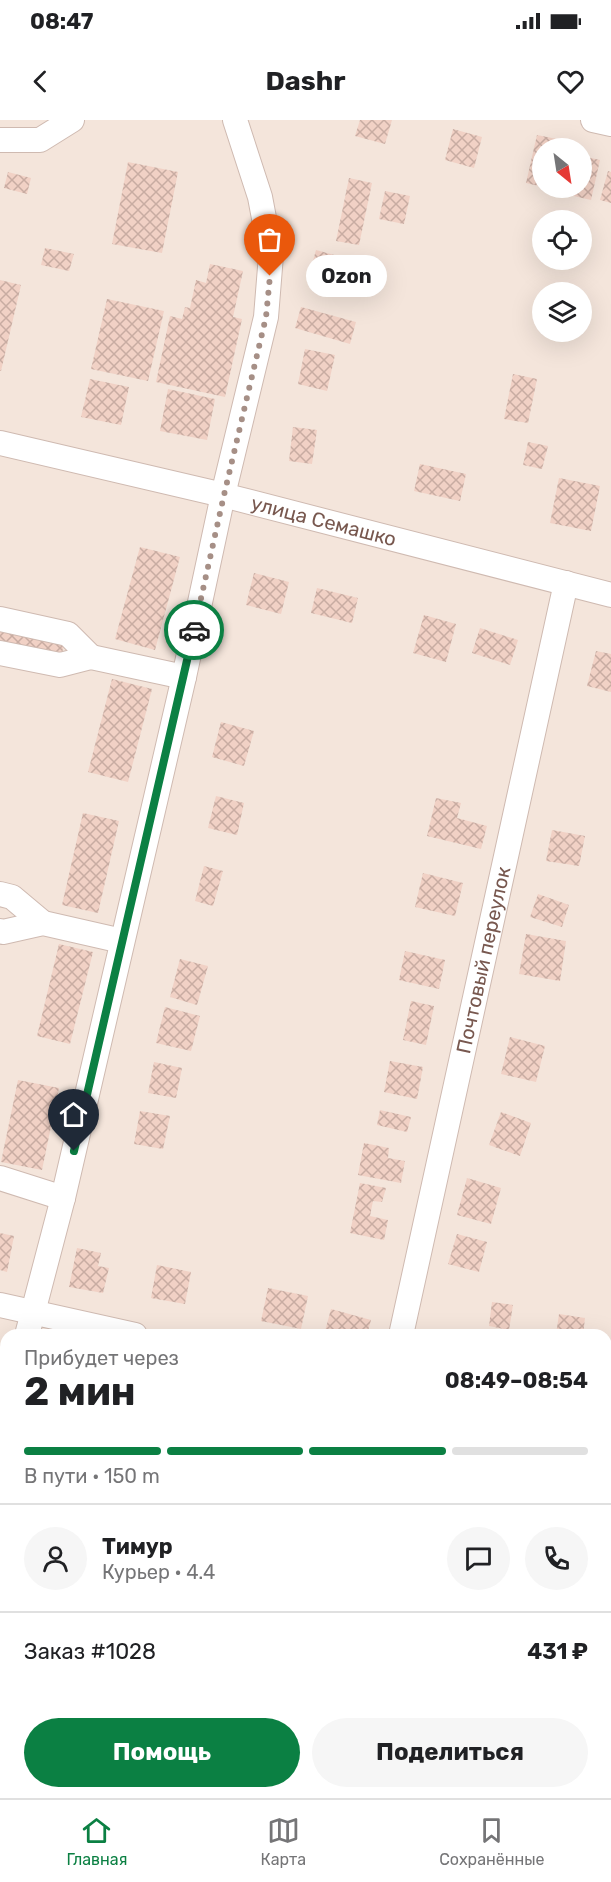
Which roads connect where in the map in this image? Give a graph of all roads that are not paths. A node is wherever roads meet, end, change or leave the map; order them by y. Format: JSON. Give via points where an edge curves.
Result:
{"nodes":[{"id":1,"x":72,"y":120,"type":"edge"},
{"id":2,"x":236,"y":120,"type":"edge"},
{"id":3,"x":593,"y":120,"type":"edge"},
{"id":4,"x":611,"y":124,"type":"edge"},
{"id":5,"x":0,"y":140,"type":"edge"},
{"id":6,"x":0,"y":443,"type":"edge"},
{"id":7,"x":224,"y":495,"type":"junction"},
{"id":8,"x":566,"y":583,"type":"junction"},
{"id":9,"x":611,"y":595,"type":"edge"},
{"id":10,"x":0,"y":619,"type":"edge"},
{"id":11,"x":0,"y":653,"type":"edge"},
{"id":12,"x":91,"y":657,"type":"junction"},
{"id":13,"x":184,"y":677,"type":"junction"},
{"id":14,"x":0,"y":894,"type":"edge"},
{"id":15,"x":43,"y":923,"type":"junction"},
{"id":16,"x":0,"y":931,"type":"edge"},
{"id":17,"x":122,"y":941,"type":"junction"},
{"id":18,"x":0,"y":1178,"type":"edge"},
{"id":19,"x":63,"y":1197,"type":"junction"},
{"id":20,"x":0,"y":1305,"type":"edge"},
{"id":21,"x":30,"y":1324,"type":"edge"},
{"id":22,"x":78,"y":1329,"type":"edge"},
{"id":23,"x":402,"y":1329,"type":"edge"}],
"edges":[{"from":1,"to":5,"type":"street","via":[[40,140]]},
{"from":2,"to":7,"type":"street","via":[[260,197],[272,255],[266,317]]},
{"from":3,"to":4,"type":"street"},
{"from":6,"to":7,"type":"street","name":"улица Семашко"},
{"from":7,"to":8,"type":"street","name":"улица Семашко"},
{"from":7,"to":13,"type":"street"},
{"from":8,"to":9,"type":"street","name":"улица Семашко"},
{"from":8,"to":23,"type":"street","name":"Почтовый переулок"},
{"from":10,"to":12,"type":"street","via":[[68,634]]},
{"from":11,"to":12,"type":"street","via":[[60,666]]},
{"from":12,"to":13,"type":"street"},
{"from":13,"to":17,"type":"street"},
{"from":14,"to":15,"type":"street","via":[[12,897]]},
{"from":15,"to":16,"type":"street"},
{"from":15,"to":17,"type":"street"},
{"from":17,"to":19,"type":"street"},
{"from":18,"to":19,"type":"street"},
{"from":19,"to":21,"type":"street"},
{"from":20,"to":21,"type":"street"},
{"from":21,"to":22,"type":"street"}]}
